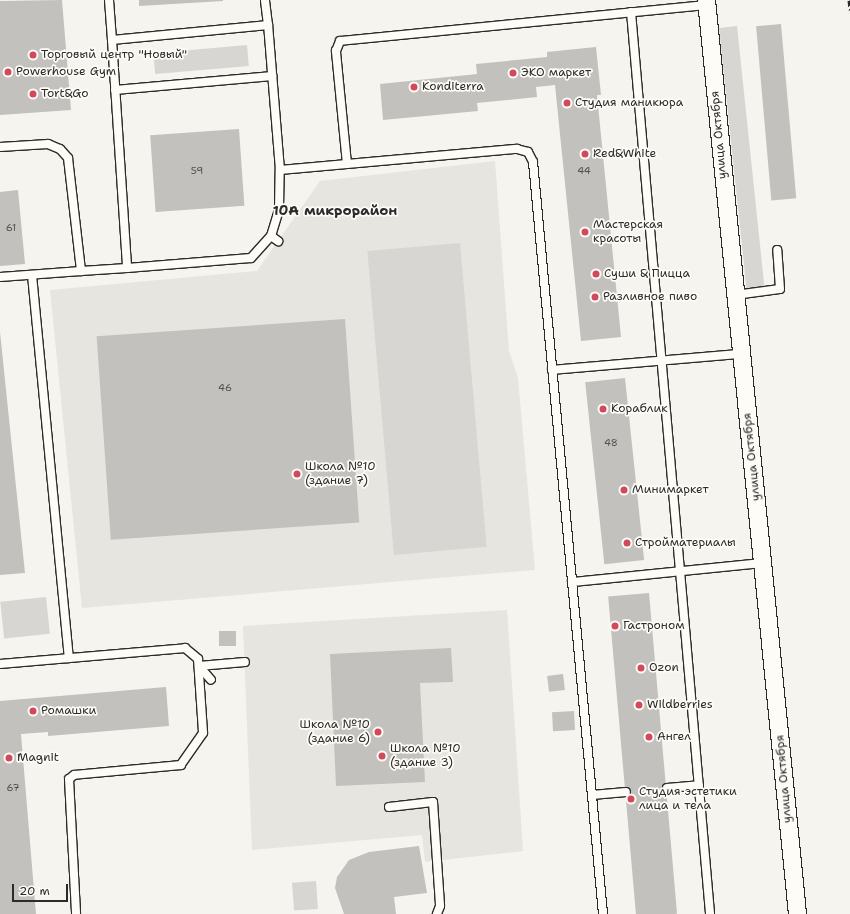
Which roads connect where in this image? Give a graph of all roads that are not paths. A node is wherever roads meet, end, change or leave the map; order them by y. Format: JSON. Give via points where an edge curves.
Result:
{"nodes":[{"id":1,"x":109,"y":0,"type":"edge"},
{"id":2,"x":265,"y":0,"type":"edge"},
{"id":3,"x":707,"y":2,"type":"edge"},
{"id":4,"x":631,"y":12,"type":"junction"},
{"id":5,"x":268,"y":25,"type":"junction"},
{"id":6,"x":112,"y":40,"type":"junction"},
{"id":7,"x":272,"y":76,"type":"junction"},
{"id":8,"x":115,"y":90,"type":"junction"},
{"id":9,"x":0,"y":147,"type":"edge"},
{"id":10,"x":347,"y":164,"type":"junction"},
{"id":11,"x":280,"y":170,"type":"junction"},
{"id":12,"x":271,"y":236,"type":"junction"},
{"id":13,"x":278,"y":241,"type":"dead end"},
{"id":14,"x":777,"y":250,"type":"dead end"},
{"id":15,"x":128,"y":268,"type":"junction"},
{"id":16,"x":81,"y":271,"type":"junction"},
{"id":17,"x":32,"y":275,"type":"junction"},
{"id":18,"x":0,"y":277,"type":"edge"},
{"id":19,"x":735,"y":295,"type":"junction"},
{"id":20,"x":740,"y":354,"type":"junction"},
{"id":21,"x":661,"y":361,"type":"junction"},
{"id":22,"x":552,"y":370,"type":"junction"},
{"id":23,"x":763,"y":563,"type":"junction"},
{"id":24,"x":680,"y":571,"type":"junction"},
{"id":25,"x":572,"y":582,"type":"junction"},
{"id":26,"x":69,"y":658,"type":"junction"},
{"id":27,"x":245,"y":662,"type":"dead end"},
{"id":28,"x":0,"y":664,"type":"edge"},
{"id":29,"x":199,"y":666,"type":"junction"},
{"id":30,"x":211,"y":680,"type":"dead end"},
{"id":31,"x":699,"y":785,"type":"junction"},
{"id":32,"x":666,"y":788,"type":"dead end"},
{"id":33,"x":626,"y":792,"type":"dead end"},
{"id":34,"x":592,"y":795,"type":"junction"},
{"id":35,"x":389,"y":807,"type":"dead end"},
{"id":36,"x":76,"y":914,"type":"edge"},
{"id":37,"x":436,"y":914,"type":"edge"},
{"id":38,"x":603,"y":914,"type":"edge"},
{"id":39,"x":710,"y":914,"type":"edge"},
{"id":40,"x":796,"y":914,"type":"edge"}],
"edges":[{"from":1,"to":6,"type":"lane"},
{"from":2,"to":5,"type":"lane"},
{"from":3,"to":4,"type":"lane"},
{"from":3,"to":19,"type":"street","name":"улица Октября"},
{"from":4,"to":10,"type":"lane","via":[[340,41],[336,50]]},
{"from":4,"to":21,"type":"lane"},
{"from":5,"to":6,"type":"lane"},
{"from":5,"to":7,"type":"lane"},
{"from":6,"to":8,"type":"lane"},
{"from":7,"to":8,"type":"lane"},
{"from":7,"to":11,"type":"lane"},
{"from":8,"to":15,"type":"lane"},
{"from":9,"to":16,"type":"lane","via":[[48,144],[60,149],[68,158]]},
{"from":10,"to":11,"type":"lane"},
{"from":10,"to":22,"type":"lane","via":[[516,149],[528,152],[533,162]]},
{"from":11,"to":12,"type":"lane","via":[[279,209]]},
{"from":12,"to":13,"type":"lane"},
{"from":12,"to":15,"type":"lane","via":[[251,258]]},
{"from":14,"to":19,"type":"lane","via":[[780,289]]},
{"from":15,"to":16,"type":"lane"},
{"from":16,"to":17,"type":"lane"},
{"from":17,"to":18,"type":"lane"},
{"from":17,"to":26,"type":"lane"},
{"from":19,"to":20,"type":"street","name":"улица Октября"},
{"from":20,"to":21,"type":"lane"},
{"from":20,"to":23,"type":"street","name":"улица Октября"},
{"from":21,"to":22,"type":"lane"},
{"from":21,"to":24,"type":"lane"},
{"from":22,"to":25,"type":"lane"},
{"from":23,"to":24,"type":"lane"},
{"from":23,"to":40,"type":"street","name":"улица Октября"},
{"from":24,"to":25,"type":"lane"},
{"from":24,"to":31,"type":"lane"},
{"from":25,"to":34,"type":"lane"},
{"from":26,"to":28,"type":"lane"},
{"from":26,"to":29,"type":"lane","via":[[185,648],[192,652]]},
{"from":27,"to":29,"type":"lane"},
{"from":29,"to":30,"type":"lane"},
{"from":29,"to":36,"type":"lane","via":[[203,733],[181,765],[74,775],[69,779]]},
{"from":31,"to":32,"type":"lane"},
{"from":31,"to":39,"type":"lane"},
{"from":33,"to":34,"type":"lane"},
{"from":34,"to":38,"type":"lane"},
{"from":35,"to":37,"type":"lane","via":[[433,802],[440,906]]}]}
